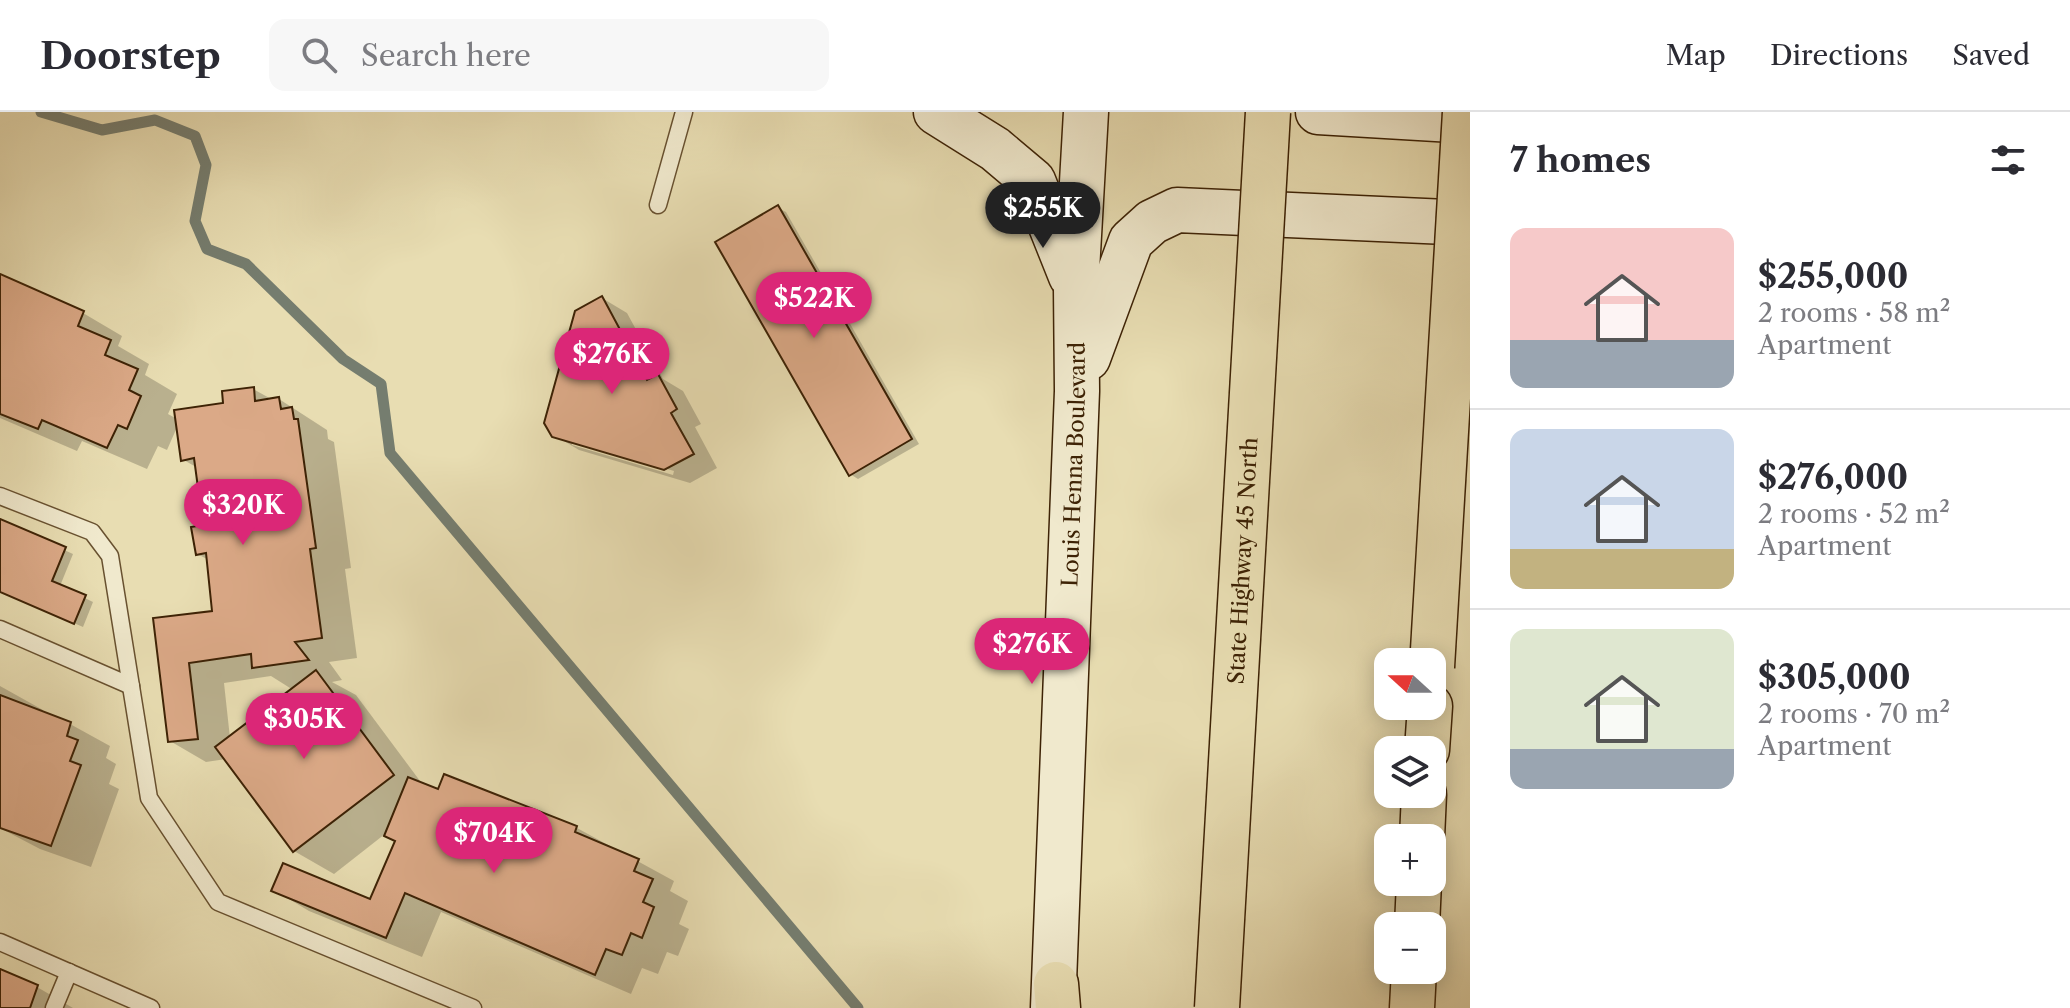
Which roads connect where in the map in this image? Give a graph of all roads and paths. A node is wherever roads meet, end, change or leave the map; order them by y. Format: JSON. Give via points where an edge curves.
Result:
{"nodes":[{"id":1,"x":684,"y":112,"type":"edge"},
{"id":2,"x":936,"y":112,"type":"edge"},
{"id":3,"x":1086,"y":112,"type":"edge"},
{"id":4,"x":1268,"y":112,"type":"edge"},
{"id":5,"x":1318,"y":112,"type":"edge"},
{"id":6,"x":1465,"y":112,"type":"edge"},
{"id":7,"x":1470,"y":121,"type":"edge"},
{"id":8,"x":658,"y":205,"type":"dead end"},
{"id":9,"x":1470,"y":223,"type":"edge"},
{"id":10,"x":1076,"y":288,"type":"junction"},
{"id":11,"x":1077,"y":391,"type":"junction"},
{"id":12,"x":0,"y":496,"type":"edge"},
{"id":13,"x":0,"y":629,"type":"edge"},
{"id":14,"x":1433,"y":648,"type":"edge"},
{"id":15,"x":131,"y":686,"type":"junction"},
{"id":16,"x":0,"y":942,"type":"edge"},
{"id":17,"x":69,"y":972,"type":"junction"},
{"id":18,"x":1413,"y":984,"type":"edge"},
{"id":19,"x":1056,"y":1000,"type":"edge"},
{"id":20,"x":54,"y":1008,"type":"edge"},
{"id":21,"x":151,"y":1008,"type":"edge"},
{"id":22,"x":473,"y":1008,"type":"edge"},
{"id":23,"x":1217,"y":1008,"type":"edge"},
{"id":24,"x":1412,"y":1008,"type":"edge"}],
"edges":[{"from":1,"to":8,"type":"lane"},
{"from":2,"to":10,"type":"main road","via":[[995,149],[1033,181]]},
{"from":3,"to":10,"type":"main road","name":"Louis Henna Boulevard"},
{"from":4,"to":23,"type":"highway","name":"State Highway 45 North","bridge":true},
{"from":5,"to":7,"type":"main road"},
{"from":6,"to":14,"type":"highway","bridge":true},
{"from":9,"to":11,"type":"main road","via":[[1177,210],[1152,222],[1131,241]]},
{"from":10,"to":11,"type":"main road","name":"Louis Henna Boulevard"},
{"from":11,"to":19,"type":"main road","name":"Louis Henna Boulevard"},
{"from":12,"to":15,"type":"lane","via":[[92,532],[110,556]]},
{"from":13,"to":15,"type":"lane"},
{"from":15,"to":22,"type":"lane","via":[[149,798],[218,902]]},
{"from":16,"to":17,"type":"lane"},
{"from":17,"to":20,"type":"lane"},
{"from":17,"to":21,"type":"lane"},
{"from":18,"to":24,"type":"highway"}]}
